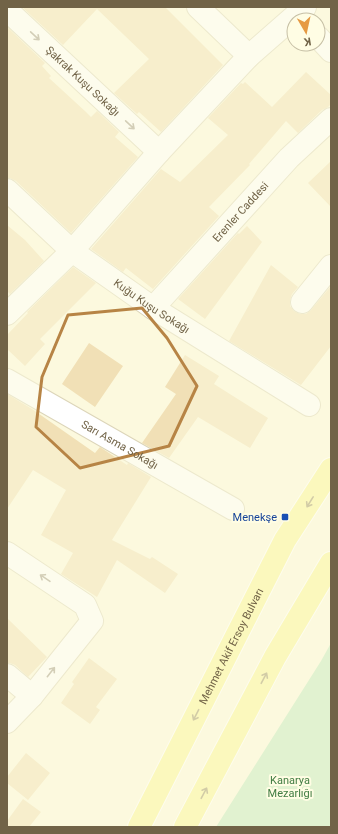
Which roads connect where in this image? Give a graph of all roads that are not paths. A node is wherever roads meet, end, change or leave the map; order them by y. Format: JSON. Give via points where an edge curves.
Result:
{"nodes":[{"id":1,"x":198,"y":7,"type":"edge"},
{"id":2,"x":7,"y":10,"type":"edge"},
{"id":3,"x":286,"y":26,"type":"edge"},
{"id":4,"x":249,"y":56,"type":"junction"},
{"id":5,"x":331,"y":119,"type":"edge"},
{"id":6,"x":158,"y":152,"type":"junction"},
{"id":7,"x":7,"y":190,"type":"edge"},
{"id":8,"x":72,"y":251,"type":"junction"},
{"id":9,"x":331,"y":266,"type":"edge"},
{"id":10,"x":302,"y":302,"type":"dead end"},
{"id":11,"x":153,"y":308,"type":"junction"},
{"id":12,"x":7,"y":314,"type":"edge"},
{"id":13,"x":7,"y":380,"type":"edge"},
{"id":14,"x":309,"y":405,"type":"dead end"},
{"id":15,"x":331,"y":469,"type":"edge"},
{"id":16,"x":233,"y":509,"type":"dead end"},
{"id":17,"x":7,"y":553,"type":"edge"},
{"id":18,"x":331,"y":563,"type":"edge"},
{"id":19,"x":7,"y":675,"type":"edge"},
{"id":20,"x":32,"y":696,"type":"junction"},
{"id":21,"x":7,"y":722,"type":"edge"},
{"id":22,"x":139,"y":827,"type":"edge"},
{"id":23,"x":185,"y":827,"type":"edge"}],
"edges":[{"from":1,"to":4,"type":"street"},
{"from":2,"to":6,"type":"street","name":"Şakrak Kuşu Sokağı","one_way":true},
{"from":3,"to":4,"type":"street"},
{"from":4,"to":6,"type":"street"},
{"from":5,"to":11,"type":"street","name":"Erenler Caddesi","via":[[290,158]]},
{"from":6,"to":8,"type":"street"},
{"from":7,"to":8,"type":"street","name":"Kuğu Kuşu Sokağı"},
{"from":8,"to":11,"type":"street","name":"Kuğu Kuşu Sokağı"},
{"from":8,"to":12,"type":"street"},
{"from":9,"to":10,"type":"street"},
{"from":11,"to":14,"type":"street","name":"Kuğu Kuşu Sokağı"},
{"from":13,"to":16,"type":"street","name":"Sarı Asma Sokağı"},
{"from":15,"to":22,"type":"main road","name":"Mehmet Akif Ersoy Bulvarı","one_way":true,"via":[[285,540]]},
{"from":20,"to":17,"type":"street","one_way":true,"via":[[92,620],[85,605]]},
{"from":23,"to":18,"type":"main road","one_way":true,"via":[[275,657]]},
{"from":19,"to":20,"type":"street"},
{"from":20,"to":21,"type":"street"}]}
